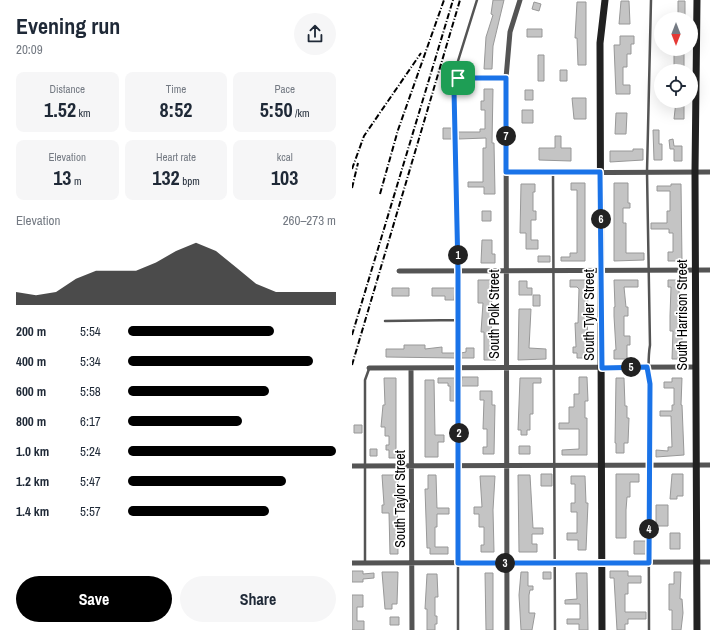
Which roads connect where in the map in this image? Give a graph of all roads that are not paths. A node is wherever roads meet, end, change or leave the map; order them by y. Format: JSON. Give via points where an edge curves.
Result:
{"nodes":[{"id":1,"x":477,"y":0,"type":"edge"},
{"id":2,"x":520,"y":0,"type":"edge"},
{"id":3,"x":605,"y":0,"type":"edge"},
{"id":4,"x":651,"y":0,"type":"edge"},
{"id":5,"x":697,"y":0,"type":"edge"},
{"id":6,"x":458,"y":78,"type":"junction"},
{"id":7,"x":506,"y":78,"type":"junction"},
{"id":8,"x":506,"y":172,"type":"junction"},
{"id":9,"x":553,"y":172,"type":"junction"},
{"id":10,"x":600,"y":172,"type":"junction"},
{"id":11,"x":647,"y":172,"type":"junction"},
{"id":12,"x":695,"y":172,"type":"junction"},
{"id":13,"x":710,"y":172,"type":"edge"},
{"id":14,"x":506,"y":270,"type":"junction"},
{"id":15,"x":553,"y":270,"type":"junction"},
{"id":16,"x":602,"y":270,"type":"junction"},
{"id":17,"x":649,"y":270,"type":"junction"},
{"id":18,"x":695,"y":270,"type":"junction"},
{"id":19,"x":710,"y":270,"type":"edge"},
{"id":20,"x":399,"y":271,"type":"dead end"},
{"id":21,"x":458,"y":271,"type":"junction"},
{"id":22,"x":459,"y":320,"type":"junction"},
{"id":23,"x":384,"y":321,"type":"dead end"},
{"id":24,"x":506,"y":367,"type":"junction"},
{"id":25,"x":553,"y":367,"type":"junction"},
{"id":26,"x":647,"y":367,"type":"junction"},
{"id":27,"x":696,"y":367,"type":"junction"},
{"id":28,"x":369,"y":368,"type":"joint"},
{"id":29,"x":411,"y":368,"type":"junction"},
{"id":30,"x":459,"y":368,"type":"junction"},
{"id":31,"x":602,"y":368,"type":"junction"},
{"id":32,"x":554,"y":465,"type":"junction"},
{"id":33,"x":601,"y":465,"type":"junction"},
{"id":34,"x":648,"y":465,"type":"junction"},
{"id":35,"x":696,"y":465,"type":"junction"},
{"id":36,"x":710,"y":465,"type":"edge"},
{"id":37,"x":352,"y":466,"type":"edge"},
{"id":38,"x":365,"y":466,"type":"junction"},
{"id":39,"x":412,"y":466,"type":"junction"},
{"id":40,"x":458,"y":466,"type":"junction"},
{"id":41,"x":507,"y":466,"type":"junction"},
{"id":42,"x":696,"y":562,"type":"junction"},
{"id":43,"x":710,"y":562,"type":"edge"},
{"id":44,"x":352,"y":563,"type":"edge"},
{"id":45,"x":365,"y":563,"type":"junction"},
{"id":46,"x":458,"y":563,"type":"junction"},
{"id":47,"x":507,"y":563,"type":"junction"},
{"id":48,"x":554,"y":563,"type":"junction"},
{"id":49,"x":601,"y":563,"type":"junction"},
{"id":50,"x":649,"y":563,"type":"junction"},
{"id":51,"x":412,"y":564,"type":"junction"},
{"id":52,"x":412,"y":630,"type":"edge"},
{"id":53,"x":458,"y":630,"type":"edge"},
{"id":54,"x":507,"y":630,"type":"edge"},
{"id":55,"x":555,"y":630,"type":"edge"},
{"id":56,"x":602,"y":630,"type":"edge"},
{"id":57,"x":649,"y":630,"type":"edge"},
{"id":58,"x":697,"y":630,"type":"edge"}],
"edges":[{"from":1,"to":6,"type":"lane","via":[[458,61]]},
{"from":2,"to":7,"type":"street","name":"South Polk Street","via":[[510,32]]},
{"from":3,"to":10,"type":"main road","name":"South Tyler Street","via":[[600,43]]},
{"from":4,"to":11,"type":"lane"},
{"from":5,"to":12,"type":"main road","name":"South Harrison Street"},
{"from":6,"to":7,"type":"lane"},
{"from":6,"to":21,"type":"lane","via":[[454,90]]},
{"from":7,"to":8,"type":"street","name":"South Polk Street"},
{"from":8,"to":9,"type":"street"},
{"from":8,"to":14,"type":"street","name":"South Polk Street"},
{"from":9,"to":10,"type":"street"},
{"from":9,"to":15,"type":"lane"},
{"from":10,"to":11,"type":"street"},
{"from":10,"to":16,"type":"main road","name":"South Tyler Street"},
{"from":11,"to":12,"type":"street"},
{"from":11,"to":17,"type":"lane"},
{"from":12,"to":13,"type":"street"},
{"from":12,"to":18,"type":"main road","name":"South Harrison Street"},
{"from":14,"to":15,"type":"street"},
{"from":14,"to":21,"type":"street"},
{"from":14,"to":24,"type":"street","name":"South Polk Street"},
{"from":15,"to":16,"type":"street"},
{"from":15,"to":25,"type":"lane"},
{"from":16,"to":17,"type":"street"},
{"from":16,"to":31,"type":"main road","name":"South Tyler Street"},
{"from":17,"to":18,"type":"street"},
{"from":17,"to":26,"type":"lane","via":[[650,345]]},
{"from":18,"to":19,"type":"street"},
{"from":18,"to":27,"type":"main road","name":"South Harrison Street"},
{"from":20,"to":21,"type":"street"},
{"from":21,"to":22,"type":"lane"},
{"from":22,"to":23,"type":"lane"},
{"from":22,"to":30,"type":"lane"},
{"from":24,"to":25,"type":"street"},
{"from":24,"to":30,"type":"street"},
{"from":24,"to":41,"type":"street","name":"South Polk Street"},
{"from":25,"to":31,"type":"street"},
{"from":25,"to":32,"type":"lane"},
{"from":26,"to":27,"type":"street"},
{"from":26,"to":31,"type":"street"},
{"from":26,"to":34,"type":"lane","via":[[650,395]]},
{"from":27,"to":35,"type":"main road","name":"South Harrison Street"},
{"from":28,"to":29,"type":"street"},
{"from":28,"to":38,"type":"lane","via":[[365,380]]},
{"from":29,"to":30,"type":"street"},
{"from":29,"to":39,"type":"street","name":"South Taylor Street"},
{"from":30,"to":40,"type":"lane"},
{"from":31,"to":33,"type":"main road","name":"South Tyler Street"},
{"from":32,"to":33,"type":"street"},
{"from":32,"to":41,"type":"street"},
{"from":32,"to":48,"type":"lane"},
{"from":33,"to":34,"type":"street"},
{"from":33,"to":49,"type":"main road","name":"South Tyler Street"},
{"from":34,"to":35,"type":"street"},
{"from":34,"to":50,"type":"lane"},
{"from":35,"to":36,"type":"street"},
{"from":35,"to":42,"type":"main road","name":"South Harrison Street"},
{"from":37,"to":38,"type":"street"},
{"from":38,"to":39,"type":"street"},
{"from":38,"to":45,"type":"lane"},
{"from":39,"to":40,"type":"street"},
{"from":39,"to":51,"type":"street","name":"South Taylor Street"},
{"from":40,"to":41,"type":"street"},
{"from":40,"to":46,"type":"lane"},
{"from":41,"to":47,"type":"street","name":"South Polk Street"},
{"from":42,"to":43,"type":"street"},
{"from":42,"to":50,"type":"street"},
{"from":42,"to":58,"type":"main road","name":"South Harrison Street"},
{"from":44,"to":45,"type":"street"},
{"from":45,"to":51,"type":"street"},
{"from":46,"to":47,"type":"street"},
{"from":46,"to":51,"type":"street"},
{"from":46,"to":53,"type":"lane"},
{"from":47,"to":48,"type":"street"},
{"from":47,"to":54,"type":"street","name":"South Polk Street"},
{"from":48,"to":49,"type":"street"},
{"from":48,"to":55,"type":"lane"},
{"from":49,"to":50,"type":"street"},
{"from":49,"to":56,"type":"main road","name":"South Tyler Street"},
{"from":50,"to":57,"type":"lane"},
{"from":51,"to":52,"type":"street","name":"South Taylor Street"}]}
